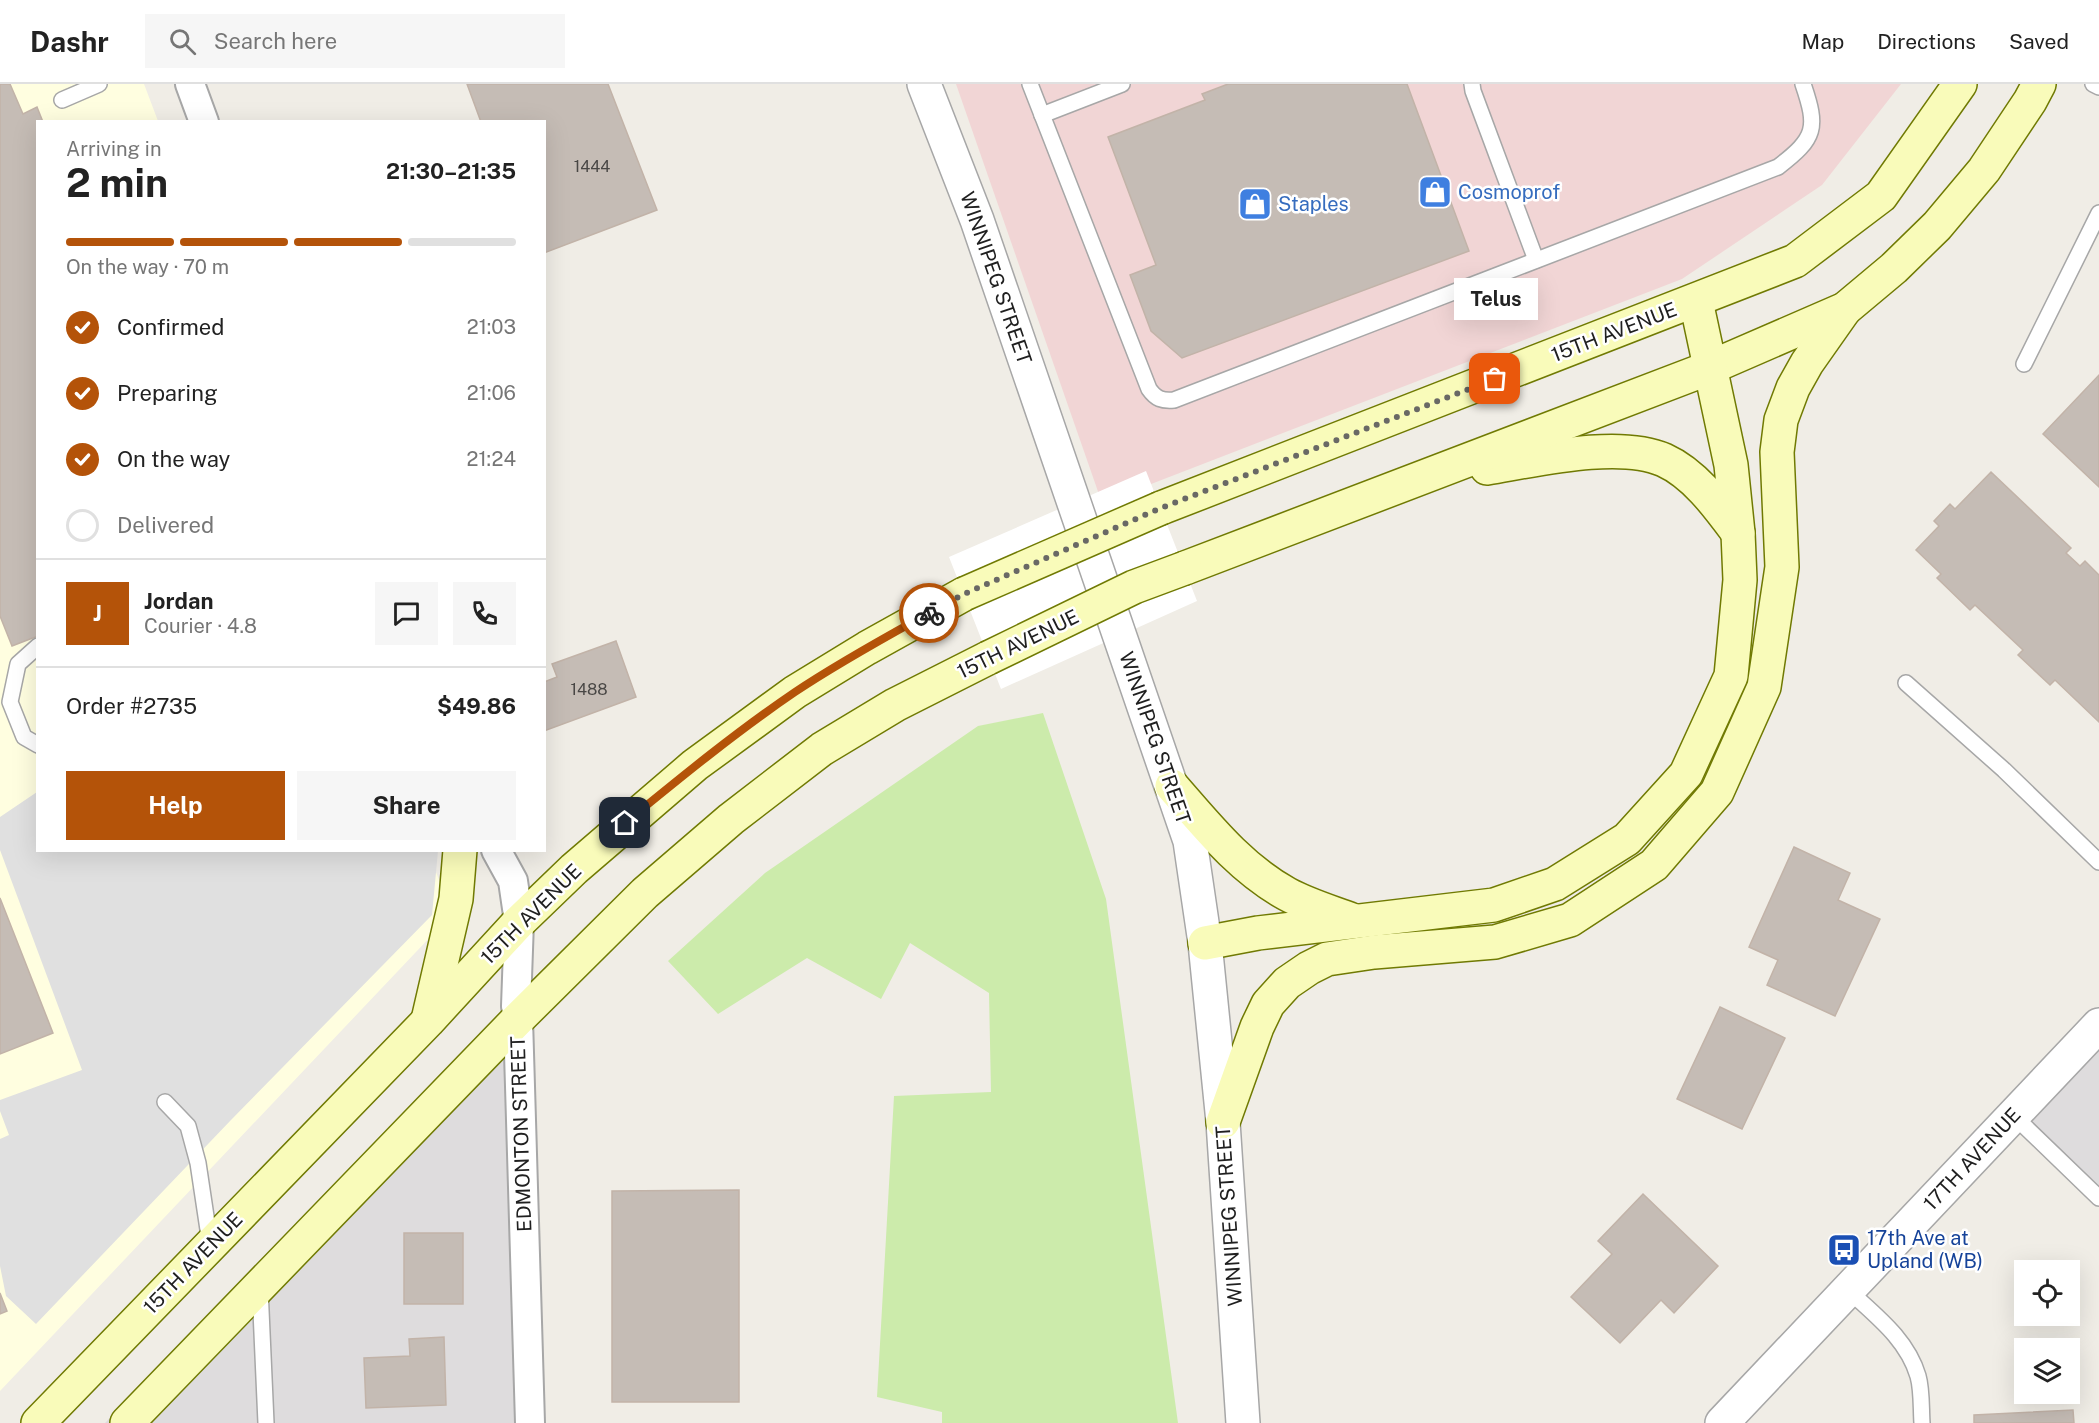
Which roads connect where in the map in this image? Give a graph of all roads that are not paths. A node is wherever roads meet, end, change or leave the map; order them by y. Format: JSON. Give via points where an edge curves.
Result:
{"nodes":[{"id":1,"x":99,"y":84,"type":"edge"},
{"id":2,"x":190,"y":84,"type":"edge"},
{"id":3,"x":924,"y":84,"type":"edge"},
{"id":4,"x":1030,"y":84,"type":"edge"},
{"id":5,"x":1122,"y":84,"type":"edge"},
{"id":6,"x":1472,"y":84,"type":"edge"},
{"id":7,"x":1803,"y":84,"type":"edge"},
{"id":8,"x":1960,"y":84,"type":"edge"},
{"id":9,"x":2039,"y":84,"type":"edge"},
{"id":10,"x":2093,"y":84,"type":"edge"},
{"id":11,"x":2099,"y":87,"type":"edge"},
{"id":12,"x":62,"y":100,"type":"dead end"},
{"id":13,"x":1042,"y":115,"type":"junction"},
{"id":14,"x":203,"y":120,"type":"edge"},
{"id":15,"x":2099,"y":213,"type":"edge"},
{"id":16,"x":1536,"y":260,"type":"junction"},
{"id":17,"x":1696,"y":301,"type":"junction"},
{"id":18,"x":1845,"y":309,"type":"junction"},
{"id":19,"x":2024,"y":364,"type":"dead end"},
{"id":20,"x":1709,"y":368,"type":"junction"},
{"id":21,"x":1423,"y":477,"type":"junction"},
{"id":22,"x":1738,"y":533,"type":"junction"},
{"id":23,"x":36,"y":648,"type":"edge"},
{"id":24,"x":1906,"y":683,"type":"dead end"},
{"id":25,"x":36,"y":744,"type":"edge"},
{"id":26,"x":1172,"y":786,"type":"junction"},
{"id":27,"x":460,"y":852,"type":"edge"},
{"id":28,"x":497,"y":852,"type":"edge"},
{"id":29,"x":2099,"y":862,"type":"edge"},
{"id":30,"x":1353,"y":921,"type":"junction"},
{"id":31,"x":519,"y":922,"type":"junction"},
{"id":32,"x":1205,"y":943,"type":"junction"},
{"id":33,"x":518,"y":1019,"type":"junction"},
{"id":34,"x":428,"y":1021,"type":"junction"},
{"id":35,"x":2099,"y":1025,"type":"edge"},
{"id":36,"x":165,"y":1102,"type":"dead end"},
{"id":37,"x":2013,"y":1115,"type":"junction"},
{"id":38,"x":1223,"y":1122,"type":"junction"},
{"id":39,"x":2099,"y":1198,"type":"edge"},
{"id":40,"x":210,"y":1245,"type":"junction"},
{"id":41,"x":260,"y":1286,"type":"junction"},
{"id":42,"x":1848,"y":1290,"type":"junction"},
{"id":43,"x":38,"y":1423,"type":"edge"},
{"id":44,"x":127,"y":1423,"type":"edge"},
{"id":45,"x":266,"y":1423,"type":"edge"},
{"id":46,"x":530,"y":1423,"type":"edge"},
{"id":47,"x":1243,"y":1423,"type":"edge"},
{"id":48,"x":1722,"y":1423,"type":"edge"},
{"id":49,"x":1922,"y":1423,"type":"edge"}],
"edges":[{"from":1,"to":12,"type":"lane"},
{"from":2,"to":14,"type":"street"},
{"from":3,"to":26,"type":"street","name":"WINNIPEG STREET","via":[[977,220]]},
{"from":4,"to":13,"type":"lane"},
{"from":5,"to":13,"type":"lane"},
{"from":6,"to":16,"type":"lane"},
{"from":7,"to":16,"type":"lane","via":[[1813,122],[1810,135],[1798,152],[1778,167]]},
{"from":8,"to":17,"type":"main road","name":"15TH AVENUE","via":[[1881,196],[1795,261]]},
{"from":9,"to":18,"type":"main road","name":"15TH AVENUE","via":[[1984,170],[1937,225]]},
{"from":10,"to":11,"type":"lane"},
{"from":13,"to":16,"type":"lane","via":[[1149,389],[1164,401]]},
{"from":15,"to":19,"type":"lane"},
{"from":17,"to":20,"type":"main road"},
{"from":17,"to":31,"type":"main road","name":"15TH AVENUE","bridge":true,"via":[[1161,508],[964,594],[795,692],[704,759],[574,869]]},
{"from":18,"to":20,"type":"main road","name":"15TH AVENUE"},
{"from":18,"to":38,"type":"main road","via":[[1807,363],[1781,420],[1777,452],[1782,567],[1764,687],[1717,792],[1654,865],[1570,920],[1495,942],[1374,952],[1327,959],[1309,968],[1287,983],[1268,1004]]},
{"from":20,"to":21,"type":"main road","name":"15TH AVENUE"},
{"from":20,"to":22,"type":"main road","via":[[1731,465]]},
{"from":21,"to":22,"type":"main road","via":[[1598,452],[1640,453],[1665,460],[1691,479],[1712,497]]},
{"from":21,"to":33,"type":"main road","name":"15TH AVENUE","bridge":true,"via":[[1134,587],[895,705],[822,749],[740,812],[645,893]]},
{"from":22,"to":30,"type":"main road","via":[[1740,580],[1731,676],[1686,774],[1627,839],[1555,884],[1494,905]]},
{"from":23,"to":25,"type":"lane","via":[[18,664],[10,702],[24,737]]},
{"from":24,"to":29,"type":"lane"},
{"from":26,"to":30,"type":"main road","via":[[1223,844],[1263,879],[1289,895]]},
{"from":26,"to":32,"type":"street","name":"WINNIPEG STREET","via":[[1190,841]]},
{"from":27,"to":34,"type":"main road","via":[[456,899]]},
{"from":28,"to":31,"type":"street","name":"EDMONTON STREET","via":[[513,881]]},
{"from":30,"to":32,"type":"main road"},
{"from":31,"to":33,"type":"street","name":"EDMONTON STREET"},
{"from":31,"to":34,"type":"main road","name":"15TH AVENUE"},
{"from":32,"to":38,"type":"street","name":"WINNIPEG STREET"},
{"from":33,"to":41,"type":"main road","name":"15TH AVENUE"},
{"from":33,"to":46,"type":"street","name":"EDMONTON STREET"},
{"from":34,"to":40,"type":"main road","name":"15TH AVENUE"},
{"from":35,"to":37,"type":"street","name":"17TH AVENUE"},
{"from":36,"to":40,"type":"lane","via":[[188,1126],[198,1163]]},
{"from":37,"to":39,"type":"lane"},
{"from":37,"to":42,"type":"street","name":"17TH AVENUE"},
{"from":38,"to":47,"type":"street","name":"WINNIPEG STREET"},
{"from":40,"to":43,"type":"main road","name":"15TH AVENUE"},
{"from":41,"to":44,"type":"main road","name":"15TH AVENUE"},
{"from":41,"to":45,"type":"lane"},
{"from":42,"to":48,"type":"street","name":"17TH AVENUE"},
{"from":42,"to":49,"type":"lane","via":[[1908,1351],[1918,1378]]}]}
